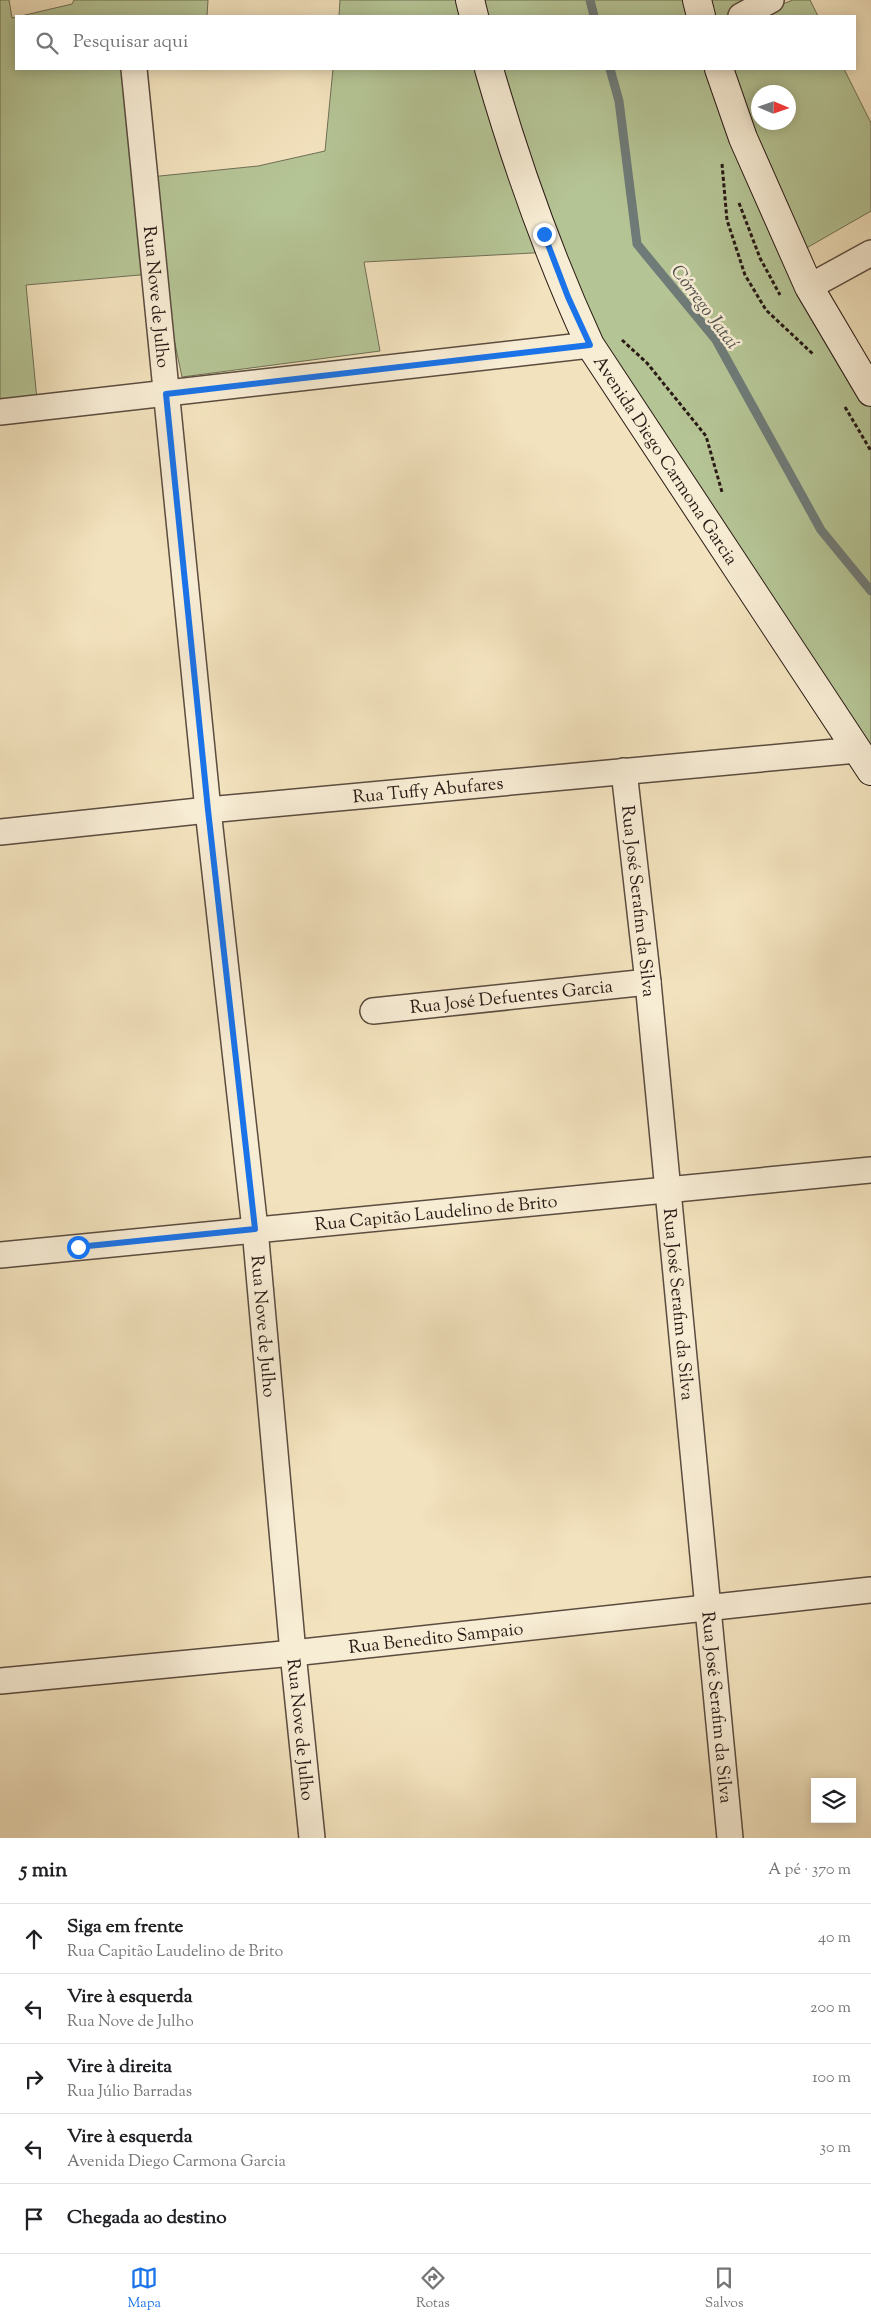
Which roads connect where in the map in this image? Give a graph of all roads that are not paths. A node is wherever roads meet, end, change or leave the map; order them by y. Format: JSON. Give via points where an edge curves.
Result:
{"nodes":[{"id":1,"x":470,"y":0,"type":"edge"},
{"id":2,"x":697,"y":0,"type":"edge"},
{"id":3,"x":771,"y":0,"type":"edge"},
{"id":4,"x":474,"y":15,"type":"edge"},
{"id":5,"x":702,"y":15,"type":"edge"},
{"id":6,"x":743,"y":15,"type":"edge"},
{"id":7,"x":134,"y":70,"type":"edge"},
{"id":8,"x":489,"y":70,"type":"edge"},
{"id":9,"x":719,"y":70,"type":"edge"},
{"id":10,"x":871,"y":253,"type":"edge"},
{"id":11,"x":809,"y":287,"type":"junction"},
{"id":12,"x":590,"y":345,"type":"junction"},
{"id":13,"x":871,"y":392,"type":"edge"},
{"id":14,"x":166,"y":394,"type":"junction"},
{"id":15,"x":0,"y":412,"type":"edge"},
{"id":16,"x":864,"y":761,"type":"edge"},
{"id":17,"x":624,"y":771,"type":"junction"},
{"id":18,"x":208,"y":810,"type":"junction"},
{"id":19,"x":0,"y":832,"type":"edge"},
{"id":20,"x":648,"y":982,"type":"junction"},
{"id":21,"x":373,"y":1011,"type":"dead end"},
{"id":22,"x":871,"y":1170,"type":"edge"},
{"id":23,"x":667,"y":1190,"type":"junction"},
{"id":24,"x":255,"y":1229,"type":"junction"},
{"id":25,"x":0,"y":1256,"type":"edge"},
{"id":26,"x":871,"y":1590,"type":"edge"},
{"id":27,"x":708,"y":1608,"type":"junction"},
{"id":28,"x":292,"y":1653,"type":"junction"},
{"id":29,"x":0,"y":1680,"type":"edge"},
{"id":30,"x":312,"y":1838,"type":"edge"},
{"id":31,"x":730,"y":1838,"type":"edge"}],
"edges":[{"from":1,"to":4,"type":"main road"},
{"from":2,"to":5,"type":"main road"},
{"from":3,"to":6,"type":"street"},
{"from":7,"to":14,"type":"street","name":"Rua Nove de Julho"},
{"from":8,"to":12,"type":"main road","name":"Avenida Diego Carmona Garcia","via":[[510,144],[568,297]]},
{"from":9,"to":11,"type":"main road","via":[[743,138]]},
{"from":10,"to":11,"type":"street"},
{"from":11,"to":13,"type":"main road"},
{"from":12,"to":14,"type":"street"},
{"from":12,"to":16,"type":"main road","name":"Avenida Diego Carmona Garcia"},
{"from":14,"to":15,"type":"street"},
{"from":14,"to":18,"type":"street","name":"Rua Nove de Julho"},
{"from":16,"to":17,"type":"street","name":"Rua Tuffy Abufares"},
{"from":17,"to":18,"type":"street","name":"Rua Tuffy Abufares"},
{"from":17,"to":20,"type":"street","name":"Rua José Serafim da Silva"},
{"from":18,"to":19,"type":"street","name":"Rua Tuffy Abufares"},
{"from":18,"to":24,"type":"street","name":"Rua Nove de Julho"},
{"from":20,"to":21,"type":"street","name":"Rua José Defuentes Garcia"},
{"from":20,"to":23,"type":"street","name":"Rua José Serafim da Silva"},
{"from":22,"to":23,"type":"street","name":"Rua Capitão Laudelino de Brito"},
{"from":23,"to":24,"type":"street","name":"Rua Capitão Laudelino de Brito"},
{"from":23,"to":27,"type":"street","name":"Rua José Serafim da Silva"},
{"from":24,"to":25,"type":"street","name":"Rua Capitão Laudelino de Brito"},
{"from":24,"to":28,"type":"street","name":"Rua Nove de Julho"},
{"from":26,"to":27,"type":"street","name":"Rua Benedito Sampaio"},
{"from":27,"to":28,"type":"street","name":"Rua Benedito Sampaio"},
{"from":27,"to":31,"type":"street","name":"Rua José Serafim da Silva"},
{"from":28,"to":29,"type":"street","name":"Rua Benedito Sampaio"},
{"from":28,"to":30,"type":"street","name":"Rua Nove de Julho"}]}
